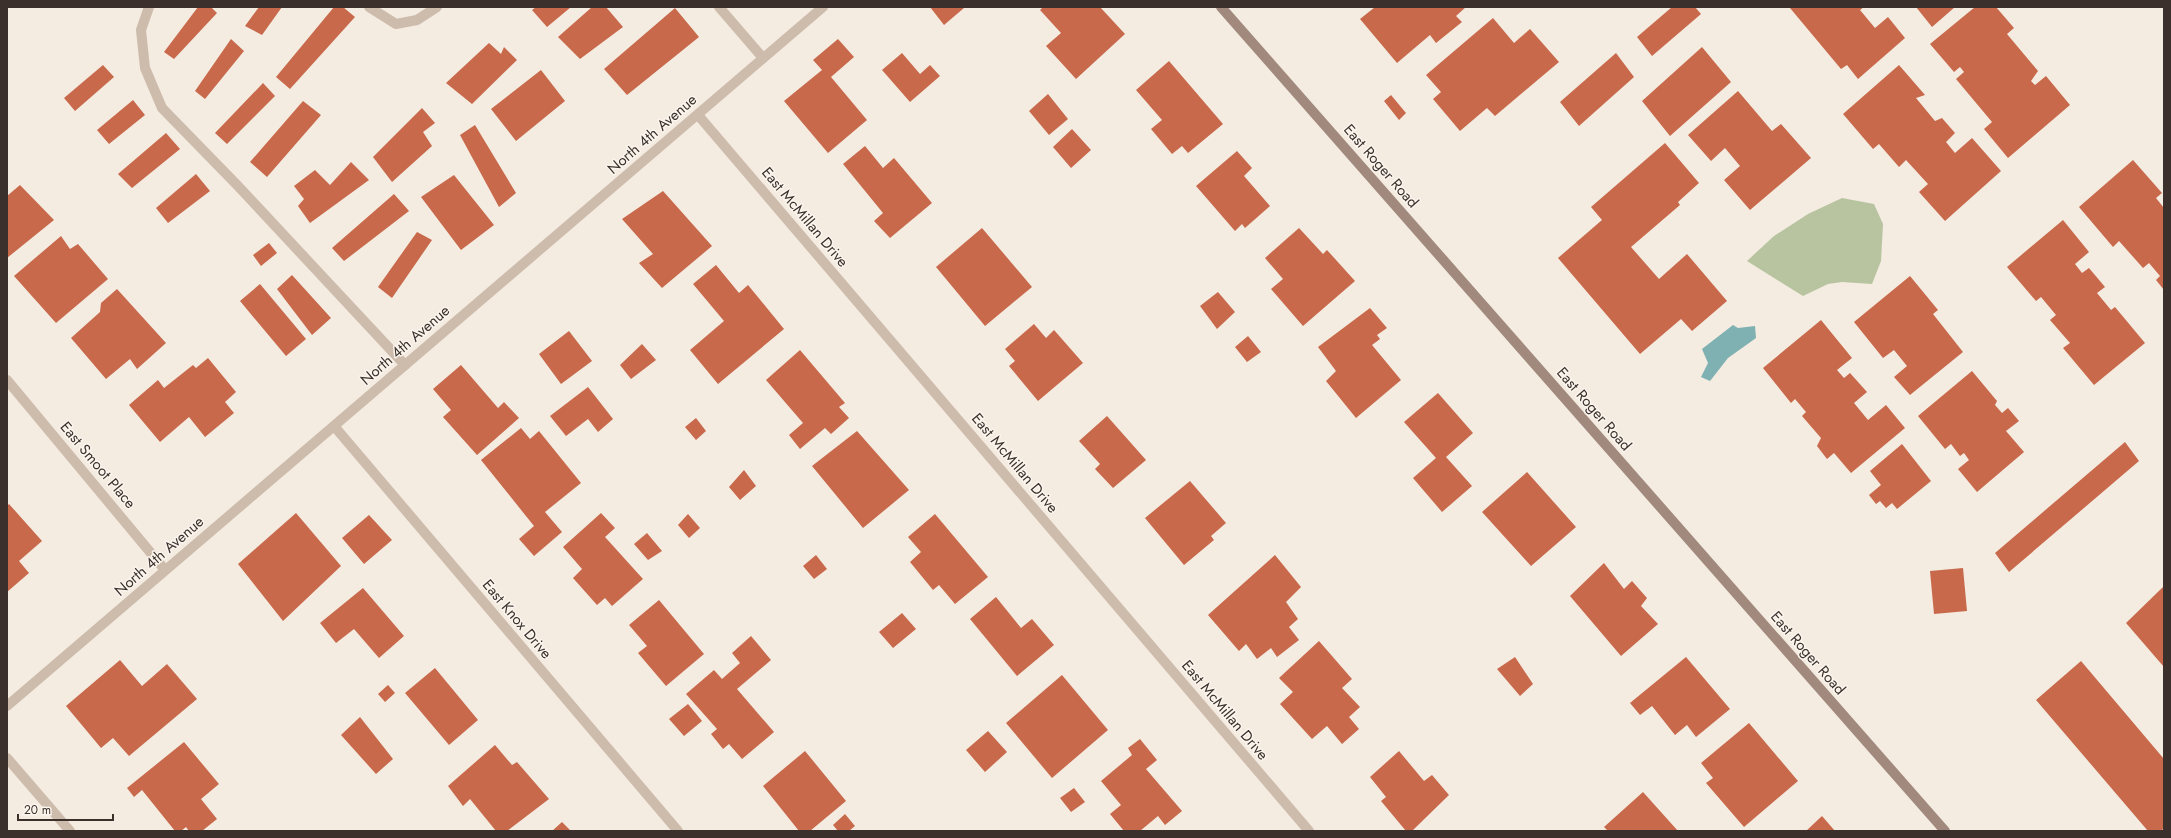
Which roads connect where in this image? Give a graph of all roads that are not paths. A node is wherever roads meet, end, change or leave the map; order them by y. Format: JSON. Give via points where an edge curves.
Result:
{"nodes":[{"id":1,"x":149,"y":7,"type":"edge"},
{"id":2,"x":369,"y":7,"type":"edge"},
{"id":3,"x":437,"y":7,"type":"edge"},
{"id":4,"x":719,"y":7,"type":"edge"},
{"id":5,"x":823,"y":7,"type":"edge"},
{"id":6,"x":1221,"y":7,"type":"edge"},
{"id":7,"x":763,"y":58,"type":"junction"},
{"id":8,"x":698,"y":115,"type":"junction"},
{"id":9,"x":405,"y":365,"type":"junction"},
{"id":10,"x":7,"y":380,"type":"edge"},
{"id":11,"x":334,"y":426,"type":"junction"},
{"id":12,"x":165,"y":570,"type":"junction"},
{"id":13,"x":7,"y":706,"type":"edge"},
{"id":14,"x":7,"y":758,"type":"edge"},
{"id":15,"x":70,"y":831,"type":"edge"},
{"id":16,"x":678,"y":831,"type":"edge"},
{"id":17,"x":1309,"y":831,"type":"edge"},
{"id":18,"x":1945,"y":831,"type":"edge"}],
"edges":[{"from":1,"to":9,"type":"street","via":[[141,30],[145,68],[162,108]]},
{"from":2,"to":3,"type":"street","via":[[396,24],[417,20]]},
{"from":4,"to":7,"type":"street"},
{"from":5,"to":7,"type":"street","name":"North 4th Avenue"},
{"from":6,"to":18,"type":"street","name":"East Roger Road"},
{"from":7,"to":8,"type":"street","name":"North 4th Avenue"},
{"from":8,"to":9,"type":"street","name":"North 4th Avenue"},
{"from":8,"to":17,"type":"street","name":"East McMillan Drive"},
{"from":9,"to":11,"type":"street","name":"North 4th Avenue"},
{"from":10,"to":12,"type":"street","name":"East Smoot Place"},
{"from":11,"to":12,"type":"street","name":"North 4th Avenue"},
{"from":11,"to":16,"type":"street","name":"East Knox Drive"},
{"from":12,"to":13,"type":"street","name":"North 4th Avenue"},
{"from":14,"to":15,"type":"street"}]}
